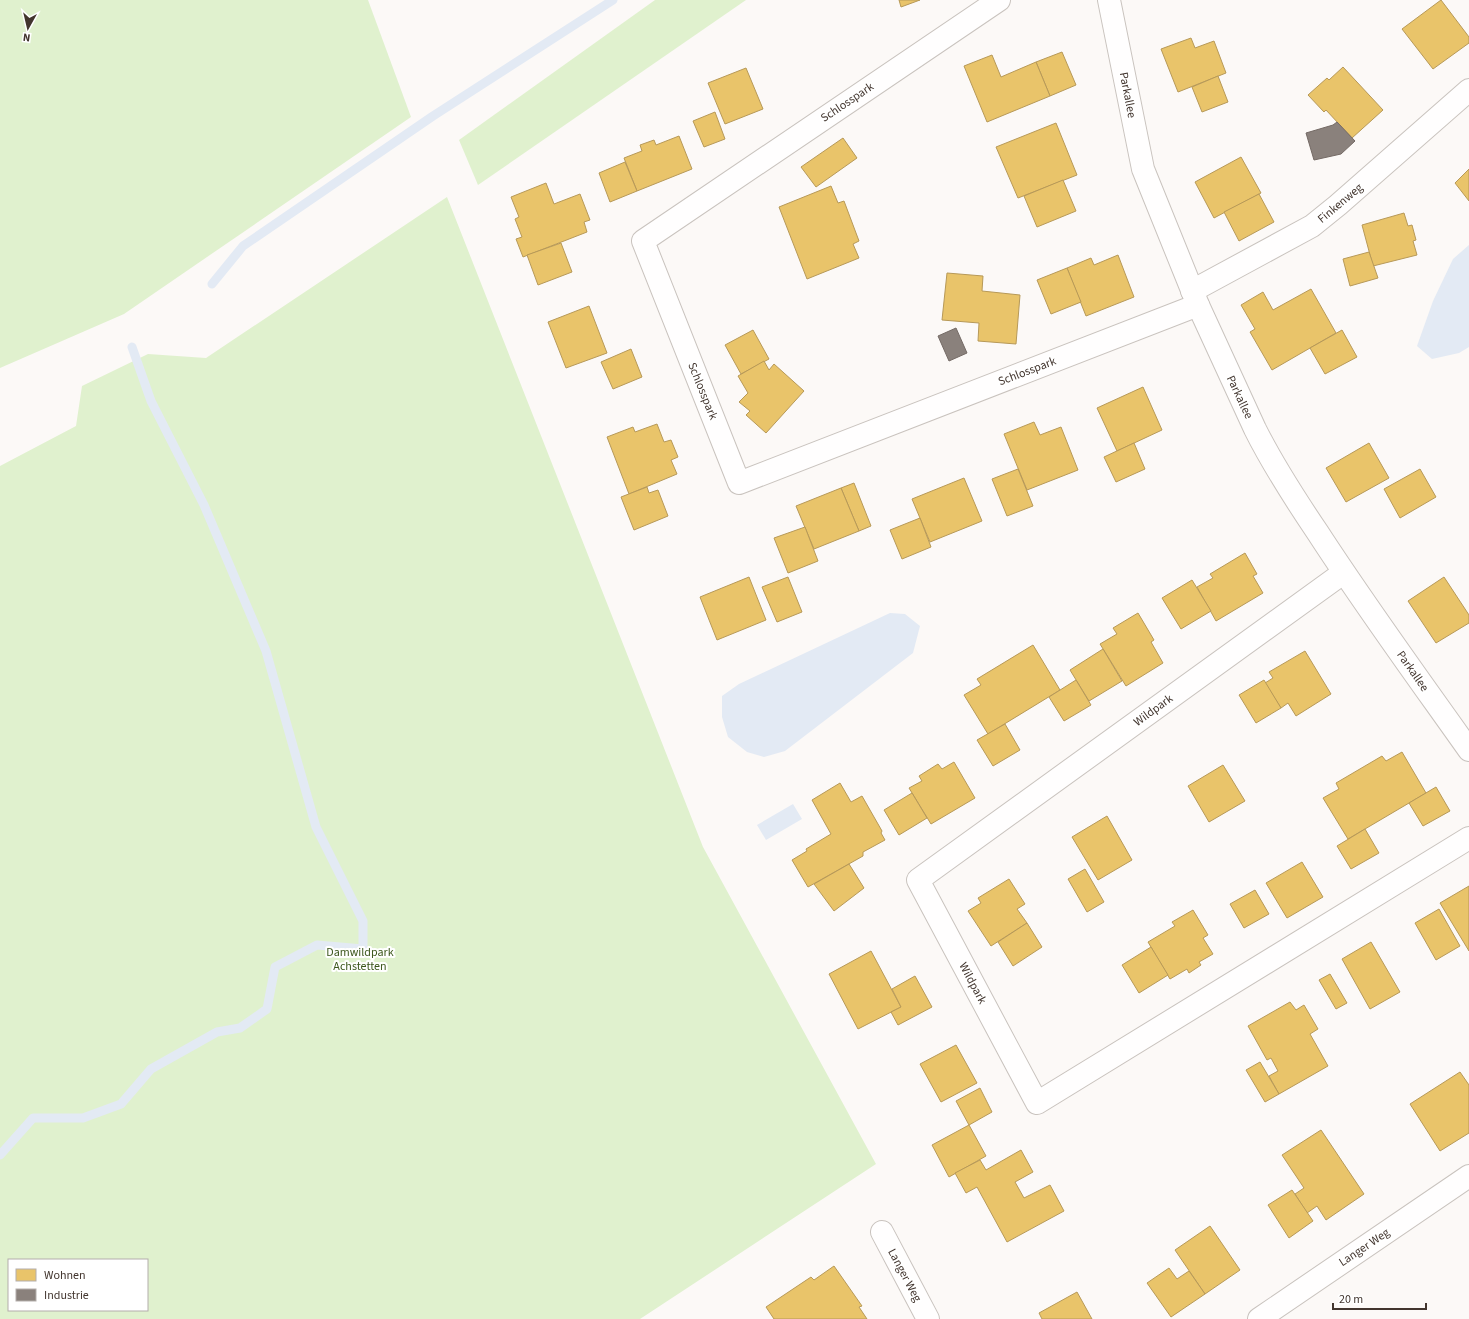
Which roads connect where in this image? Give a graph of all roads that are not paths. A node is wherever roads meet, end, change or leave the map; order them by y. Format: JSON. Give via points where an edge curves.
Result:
{"nodes":[{"id":1,"x":999,"y":0,"type":"edge"},
{"id":2,"x":1109,"y":0,"type":"edge"},
{"id":3,"x":1469,"y":90,"type":"edge"},
{"id":4,"x":1195,"y":298,"type":"junction"},
{"id":5,"x":1344,"y":573,"type":"junction"},
{"id":6,"x":1469,"y":750,"type":"edge"},
{"id":7,"x":1469,"y":838,"type":"edge"},
{"id":8,"x":1469,"y":1176,"type":"edge"},
{"id":9,"x":882,"y":1232,"type":"dead end"},
{"id":10,"x":928,"y":1319,"type":"edge"},
{"id":11,"x":1259,"y":1319,"type":"edge"}],
"edges":[{"from":1,"to":4,"type":"street","name":"Schlosspark","via":[[643,241],[740,483]]},
{"from":2,"to":4,"type":"street","name":"Parkallee","via":[[1143,169]]},
{"from":3,"to":4,"type":"street","name":"Finkenweg","via":[[1312,226]]},
{"from":4,"to":5,"type":"street","name":"Parkallee","via":[[1263,446]]},
{"from":5,"to":6,"type":"street","name":"Parkallee"},
{"from":5,"to":7,"type":"street","name":"Wildpark","via":[[918,880],[1037,1103]]},
{"from":8,"to":11,"type":"street","name":"Langer Weg"},
{"from":9,"to":10,"type":"street","name":"Langer Weg"}]}
